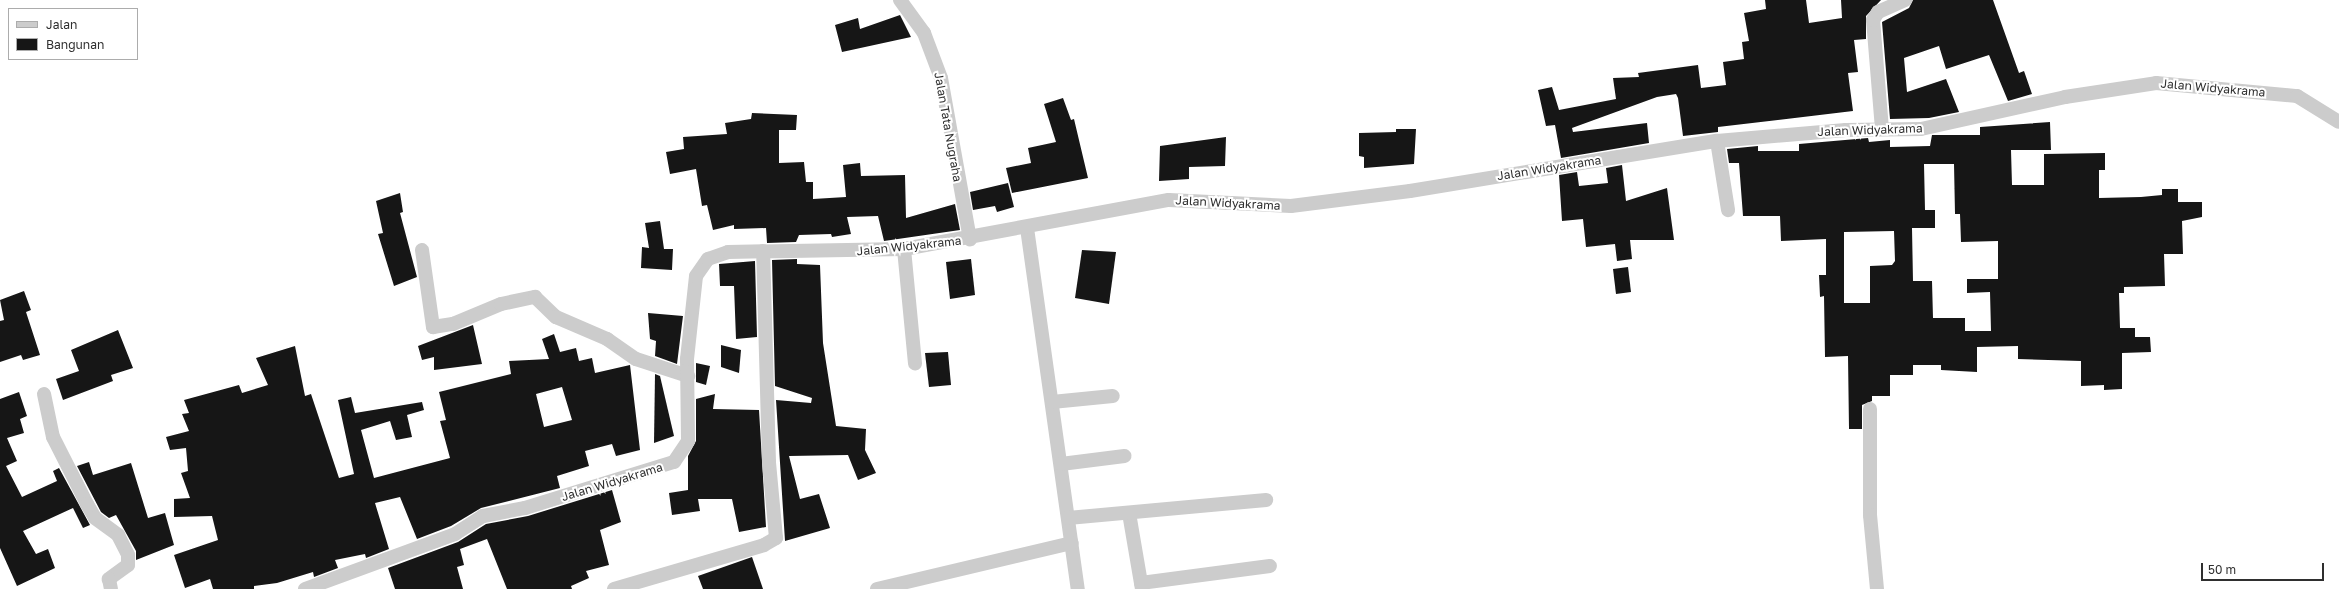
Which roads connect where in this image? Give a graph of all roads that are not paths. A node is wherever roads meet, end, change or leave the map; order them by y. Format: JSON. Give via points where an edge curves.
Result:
{"nodes":[{"id":1,"x":900,"y":0,"type":"edge"},
{"id":2,"x":1905,"y":0,"type":"edge"},
{"id":3,"x":2339,"y":122,"type":"edge"},
{"id":4,"x":1882,"y":129,"type":"junction"},
{"id":5,"x":1718,"y":140,"type":"junction"},
{"id":6,"x":1728,"y":210,"type":"dead end"},
{"id":7,"x":1027,"y":228,"type":"junction"},
{"id":8,"x":970,"y":239,"type":"junction"},
{"id":9,"x":904,"y":249,"type":"junction"},
{"id":10,"x":422,"y":250,"type":"dead end"},
{"id":11,"x":763,"y":251,"type":"junction"},
{"id":12,"x":915,"y":363,"type":"dead end"},
{"id":13,"x":688,"y":376,"type":"junction"},
{"id":14,"x":44,"y":394,"type":"dead end"},
{"id":15,"x":1113,"y":396,"type":"dead end"},
{"id":16,"x":1052,"y":402,"type":"junction"},
{"id":17,"x":1870,"y":409,"type":"dead end"},
{"id":18,"x":1124,"y":456,"type":"dead end"},
{"id":19,"x":1061,"y":464,"type":"junction"},
{"id":20,"x":1266,"y":500,"type":"dead end"},
{"id":21,"x":1129,"y":513,"type":"junction"},
{"id":22,"x":1068,"y":518,"type":"junction"},
{"id":23,"x":1072,"y":543,"type":"junction"},
{"id":24,"x":1270,"y":566,"type":"dead end"},
{"id":25,"x":1142,"y":586,"type":"edge"},
{"id":26,"x":111,"y":589,"type":"edge"},
{"id":27,"x":306,"y":589,"type":"edge"},
{"id":28,"x":614,"y":589,"type":"edge"},
{"id":29,"x":877,"y":589,"type":"edge"},
{"id":30,"x":1078,"y":589,"type":"edge"},
{"id":31,"x":1877,"y":589,"type":"edge"}],
"edges":[{"from":1,"to":8,"type":"street","name":"Jalan Tata Nugraha","via":[[924,33],[941,78]]},
{"from":2,"to":4,"type":"street","via":[[1878,12],[1873,20]]},
{"from":3,"to":4,"type":"street","name":"Jalan Widyakrama","via":[[2297,96],[2156,83],[2065,97],[1921,129]]},
{"from":4,"to":5,"type":"street","name":"Jalan Widyakrama"},
{"from":5,"to":6,"type":"street"},
{"from":5,"to":7,"type":"street","name":"Jalan Widyakrama","via":[[1351,199],[1259,207],[1169,200],[1140,202]]},
{"from":7,"to":8,"type":"street","name":"Jalan Widyakrama"},
{"from":7,"to":16,"type":"street"},
{"from":8,"to":9,"type":"street","name":"Jalan Widyakrama"},
{"from":9,"to":11,"type":"street","name":"Jalan Widyakrama","via":[[822,253]]},
{"from":9,"to":12,"type":"street"},
{"from":10,"to":13,"type":"street","via":[[424,286],[433,327],[453,324],[501,304],[535,297],[556,317],[607,339],[636,359]]},
{"from":11,"to":13,"type":"street","name":"Jalan Widyakrama","via":[[728,252],[708,259],[700,266],[692,302]]},
{"from":11,"to":28,"type":"street","via":[[769,462],[776,538],[764,545]]},
{"from":13,"to":27,"type":"street","name":"Jalan Widyakrama","via":[[688,441],[674,462],[525,508],[483,516],[455,534]]},
{"from":14,"to":26,"type":"street","via":[[53,437],[89,507],[99,522],[118,535],[128,555],[128,565],[109,579]]},
{"from":15,"to":16,"type":"street"},
{"from":16,"to":19,"type":"street"},
{"from":17,"to":31,"type":"street","via":[[1870,515]]},
{"from":18,"to":19,"type":"street"},
{"from":19,"to":22,"type":"street"},
{"from":20,"to":21,"type":"street"},
{"from":21,"to":22,"type":"street"},
{"from":21,"to":25,"type":"street"},
{"from":22,"to":23,"type":"street"},
{"from":23,"to":29,"type":"street"},
{"from":23,"to":30,"type":"street"},
{"from":24,"to":25,"type":"street"}]}
